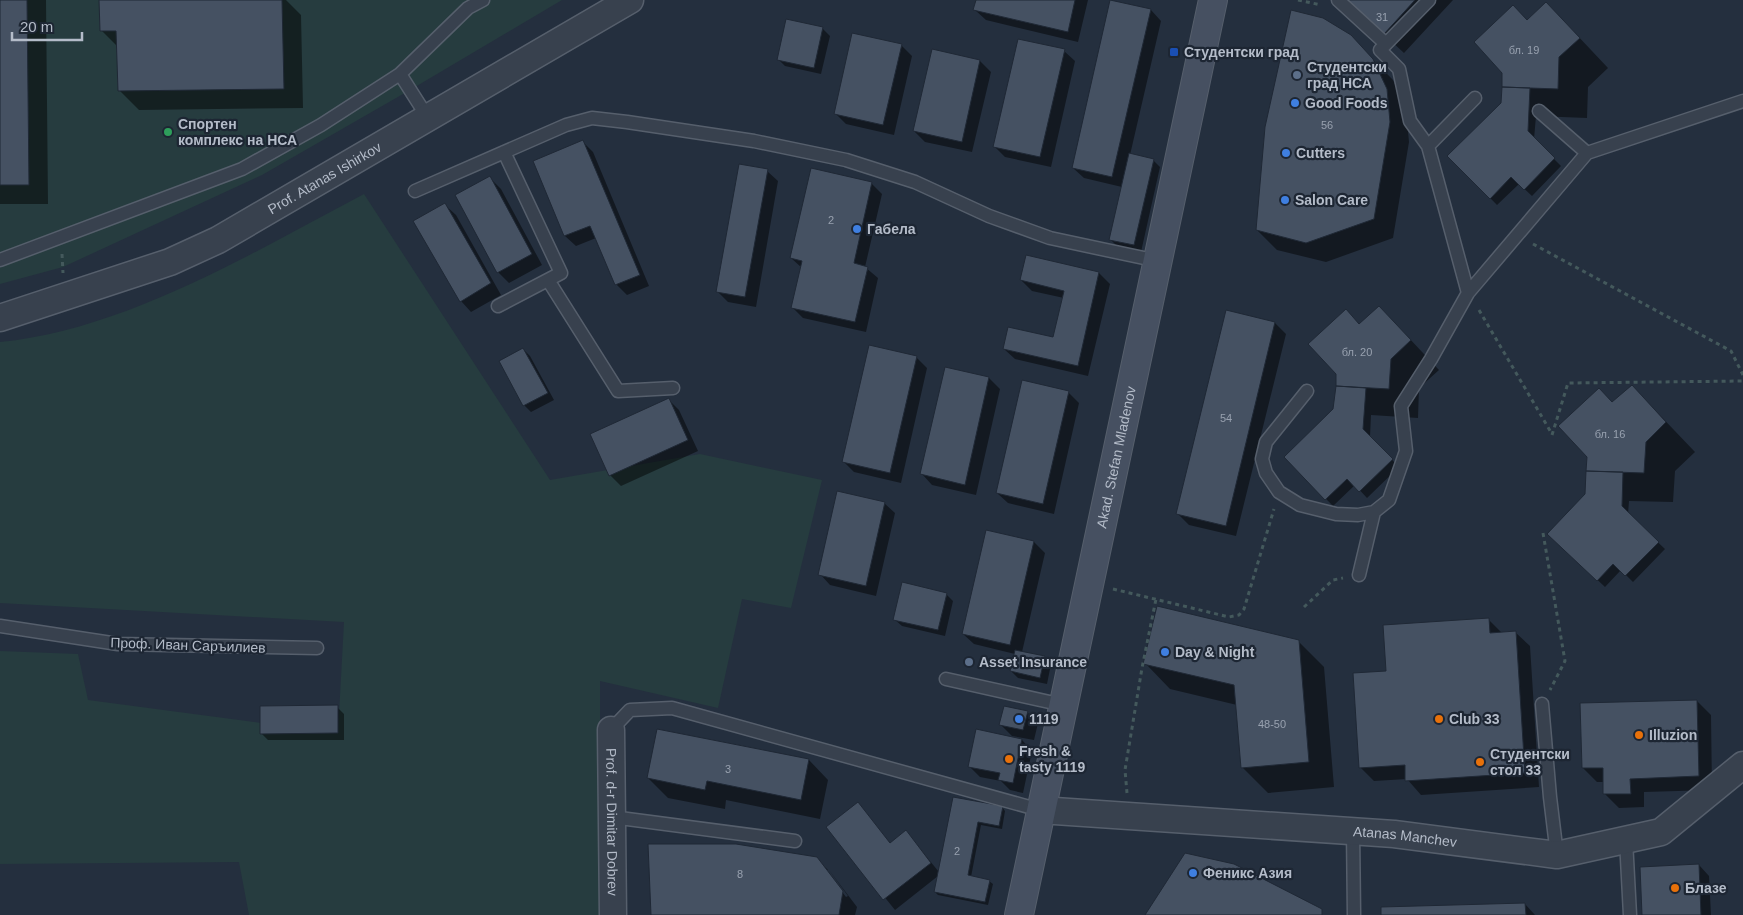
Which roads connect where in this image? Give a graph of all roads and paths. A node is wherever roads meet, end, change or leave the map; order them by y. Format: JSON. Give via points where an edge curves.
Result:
{"nodes":[{"id":1,"x":484,"y":0,"type":"edge"},
{"id":2,"x":630,"y":0,"type":"edge"},
{"id":3,"x":1213,"y":0,"type":"edge"},
{"id":4,"x":1338,"y":0,"type":"edge"},
{"id":5,"x":1428,"y":0,"type":"edge"},
{"id":6,"x":468,"y":4,"type":"edge"},
{"id":7,"x":1386,"y":44,"type":"junction"},
{"id":8,"x":400,"y":74,"type":"junction"},
{"id":9,"x":1475,"y":98,"type":"dead end"},
{"id":10,"x":1743,"y":101,"type":"edge"},
{"id":11,"x":1539,"y":111,"type":"dead end"},
{"id":12,"x":428,"y":118,"type":"junction"},
{"id":13,"x":1428,"y":146,"type":"junction"},
{"id":14,"x":504,"y":152,"type":"junction"},
{"id":15,"x":1587,"y":153,"type":"junction"},
{"id":16,"x":415,"y":191,"type":"dead end"},
{"id":17,"x":1516,"y":235,"type":"junction"},
{"id":18,"x":61,"y":238,"type":"junction"},
{"id":19,"x":0,"y":260,"type":"edge"},
{"id":20,"x":1158,"y":261,"type":"junction"},
{"id":21,"x":548,"y":280,"type":"junction"},
{"id":22,"x":1468,"y":293,"type":"junction"},
{"id":23,"x":65,"y":296,"type":"junction"},
{"id":24,"x":498,"y":306,"type":"dead end"},
{"id":25,"x":0,"y":318,"type":"edge"},
{"id":26,"x":1743,"y":374,"type":"edge"},
{"id":27,"x":1743,"y":381,"type":"edge"},
{"id":28,"x":673,"y":388,"type":"dead end"},
{"id":29,"x":1307,"y":391,"type":"dead end"},
{"id":30,"x":1279,"y":492,"type":"junction"},
{"id":31,"x":1374,"y":512,"type":"junction"},
{"id":32,"x":1543,"y":533,"type":"dead end"},
{"id":33,"x":1359,"y":575,"type":"joint"},
{"id":34,"x":1089,"y":583,"type":"junction"},
{"id":35,"x":1156,"y":599,"type":"junction"},
{"id":36,"x":1304,"y":607,"type":"dead end"},
{"id":37,"x":0,"y":626,"type":"edge"},
{"id":38,"x":317,"y":648,"type":"dead end"},
{"id":39,"x":946,"y":680,"type":"dead end"},
{"id":40,"x":1542,"y":704,"type":"joint"},
{"id":41,"x":1063,"y":705,"type":"junction"},
{"id":42,"x":611,"y":730,"type":"joint"},
{"id":43,"x":1742,"y":770,"type":"edge"},
{"id":44,"x":1040,"y":810,"type":"junction"},
{"id":45,"x":1128,"y":816,"type":"junction"},
{"id":46,"x":612,"y":817,"type":"junction"},
{"id":47,"x":1353,"y":830,"type":"junction"},
{"id":48,"x":1626,"y":840,"type":"junction"},
{"id":49,"x":795,"y":841,"type":"dead end"},
{"id":50,"x":1557,"y":855,"type":"junction"},
{"id":51,"x":613,"y":915,"type":"edge"},
{"id":52,"x":1019,"y":915,"type":"edge"},
{"id":53,"x":1354,"y":915,"type":"edge"},
{"id":54,"x":1630,"y":915,"type":"edge"}],
"edges":[{"from":1,"to":6,"type":"lane"},
{"from":2,"to":12,"type":"street","name":"Prof. Atanas Ishirkov"},
{"from":3,"to":20,"type":"street","name":"Akad. Stefan Mladenov"},
{"from":4,"to":7,"type":"lane"},
{"from":5,"to":7,"type":"lane"},
{"from":6,"to":8,"type":"lane"},
{"from":7,"to":13,"type":"lane","via":[[1380,50],[1399,69],[1410,122]]},
{"from":8,"to":12,"type":"lane"},
{"from":8,"to":18,"type":"lane","via":[[321,125],[242,169]]},
{"from":9,"to":13,"type":"lane"},
{"from":10,"to":15,"type":"lane"},
{"from":11,"to":15,"type":"lane"},
{"from":12,"to":23,"type":"street","name":"Prof. Atanas Ishirkov","via":[[218,240],[170,262]]},
{"from":13,"to":22,"type":"lane"},
{"from":14,"to":16,"type":"lane"},
{"from":14,"to":20,"type":"lane","via":[[566,125],[592,118],[754,141],[846,160],[906,179],[989,216],[1050,238]]},
{"from":14,"to":21,"type":"lane","via":[[561,273]]},
{"from":15,"to":17,"type":"lane"},
{"from":17,"to":22,"type":"lane"},
{"from":17,"to":26,"type":"path","via":[[1732,351]]},
{"from":18,"to":19,"type":"lane"},
{"from":18,"to":23,"type":"path"},
{"from":20,"to":34,"type":"street","name":"Akad. Stefan Mladenov"},
{"from":21,"to":24,"type":"lane"},
{"from":21,"to":28,"type":"lane","via":[[618,391]]},
{"from":22,"to":27,"type":"path","via":[[1552,435],[1568,383]]},
{"from":22,"to":31,"type":"lane","via":[[1401,406],[1406,452],[1389,500]]},
{"from":23,"to":25,"type":"street","name":"Prof. Atanas Ishirkov"},
{"from":29,"to":30,"type":"lane","via":[[1266,442],[1262,459],[1266,473]]},
{"from":30,"to":31,"type":"lane","via":[[1300,505],[1336,514]]},
{"from":30,"to":35,"type":"path","via":[[1244,609],[1239,615],[1229,617]]},
{"from":31,"to":33,"type":"lane"},
{"from":32,"to":40,"type":"path","via":[[1564,661]]},
{"from":33,"to":36,"type":"path","via":[[1333,580]]},
{"from":34,"to":35,"type":"path"},
{"from":34,"to":41,"type":"street","name":"Akad. Stefan Mladenov"},
{"from":35,"to":45,"type":"path","via":[[1125,770]]},
{"from":37,"to":38,"type":"lane","name":"Проф. Иван Саръилиев","via":[[118,644]]},
{"from":39,"to":41,"type":"lane"},
{"from":40,"to":50,"type":"lane"},
{"from":41,"to":44,"type":"street","name":"Akad. Stefan Mladenov"},
{"from":42,"to":44,"type":"lane","via":[[630,710],[672,708]]},
{"from":42,"to":46,"type":"street","name":"Prof. d-r Dimitar Dobrev"},
{"from":43,"to":48,"type":"street","name":"Atanas Manchev","via":[[1661,832]]},
{"from":44,"to":45,"type":"street","name":"Atanas Manchev"},
{"from":44,"to":52,"type":"street","name":"Akad. Stefan Mladenov"},
{"from":45,"to":47,"type":"street","name":"Atanas Manchev"},
{"from":46,"to":49,"type":"lane"},
{"from":46,"to":51,"type":"street","name":"Prof. d-r Dimitar Dobrev"},
{"from":47,"to":50,"type":"street","name":"Atanas Manchev"},
{"from":47,"to":53,"type":"lane"},
{"from":48,"to":50,"type":"street","name":"Atanas Manchev"},
{"from":48,"to":54,"type":"lane"}]}
